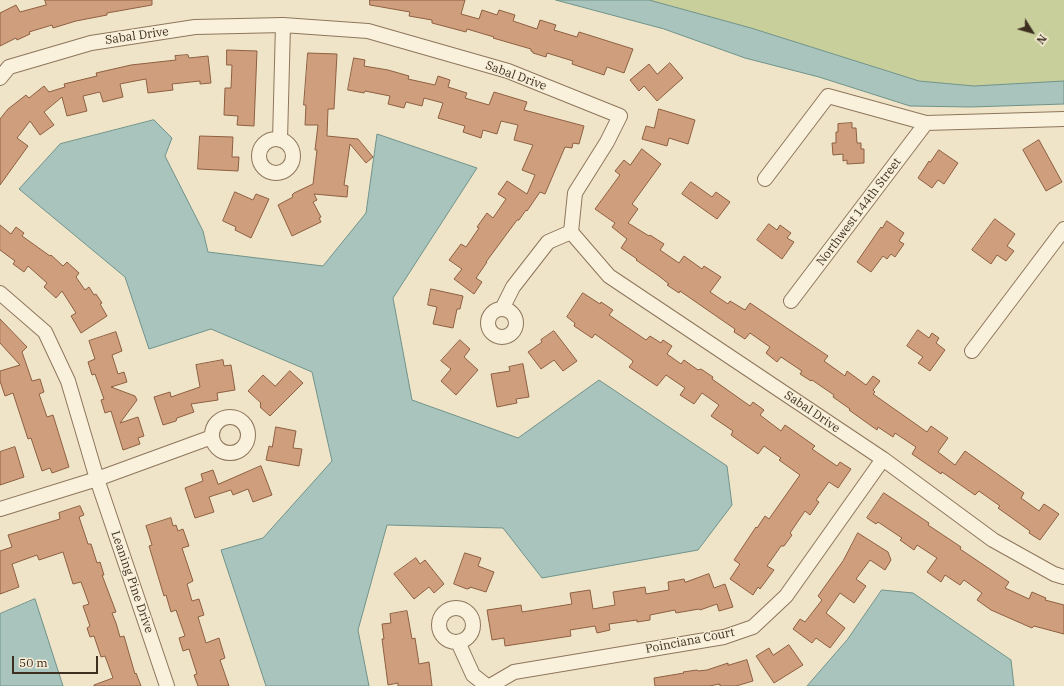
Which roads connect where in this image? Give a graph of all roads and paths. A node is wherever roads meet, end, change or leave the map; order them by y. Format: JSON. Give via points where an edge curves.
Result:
{"nodes":[{"id":1,"x":283,"y":25,"type":"junction"},
{"id":2,"x":0,"y":78,"type":"edge"},
{"id":3,"x":1064,"y":119,"type":"edge"},
{"id":4,"x":926,"y":123,"type":"junction"},
{"id":5,"x":280,"y":140,"type":"dead end"},
{"id":6,"x":764,"y":179,"type":"dead end"},
{"id":7,"x":1064,"y":229,"type":"edge"},
{"id":8,"x":570,"y":232,"type":"junction"},
{"id":9,"x":0,"y":293,"type":"edge"},
{"id":10,"x":792,"y":301,"type":"dead end"},
{"id":11,"x":502,"y":309,"type":"dead end"},
{"id":12,"x":972,"y":351,"type":"dead end"},
{"id":13,"x":212,"y":438,"type":"dead end"},
{"id":14,"x":883,"y":459,"type":"junction"},
{"id":15,"x":97,"y":479,"type":"junction"},
{"id":16,"x":0,"y":508,"type":"edge"},
{"id":17,"x":1064,"y":577,"type":"edge"},
{"id":18,"x":458,"y":642,"type":"dead end"},
{"id":19,"x":167,"y":686,"type":"edge"},
{"id":20,"x":487,"y":686,"type":"edge"},
{"id":21,"x":490,"y":686,"type":"edge"}],
"edges":[{"from":1,"to":2,"type":"street","name":"Sabal Drive","via":[[195,28],[91,43],[9,67]]},
{"from":1,"to":5,"type":"street"},
{"from":1,"to":8,"type":"street","name":"Sabal Drive","via":[[368,31],[508,71],[620,116],[575,193]]},
{"from":3,"to":4,"type":"street"},
{"from":4,"to":6,"type":"street","via":[[828,96]]},
{"from":4,"to":10,"type":"street","name":"Northwest 144th Street"},
{"from":7,"to":12,"type":"street"},
{"from":8,"to":11,"type":"street","via":[[548,242],[512,287]]},
{"from":8,"to":14,"type":"street","name":"Sabal Drive","via":[[609,276]]},
{"from":9,"to":15,"type":"street","name":"Leaning Pine Drive","via":[[45,332],[68,381]]},
{"from":13,"to":15,"type":"street"},
{"from":14,"to":17,"type":"street","name":"Sabal Drive","via":[[993,540]]},
{"from":14,"to":21,"type":"street","name":"Poinciana Court","via":[[786,596],[753,627],[724,637],[514,672]]},
{"from":15,"to":16,"type":"street"},
{"from":15,"to":19,"type":"street","name":"Leaning Pine Drive"},
{"from":18,"to":20,"type":"street","via":[[473,675]]}]}
